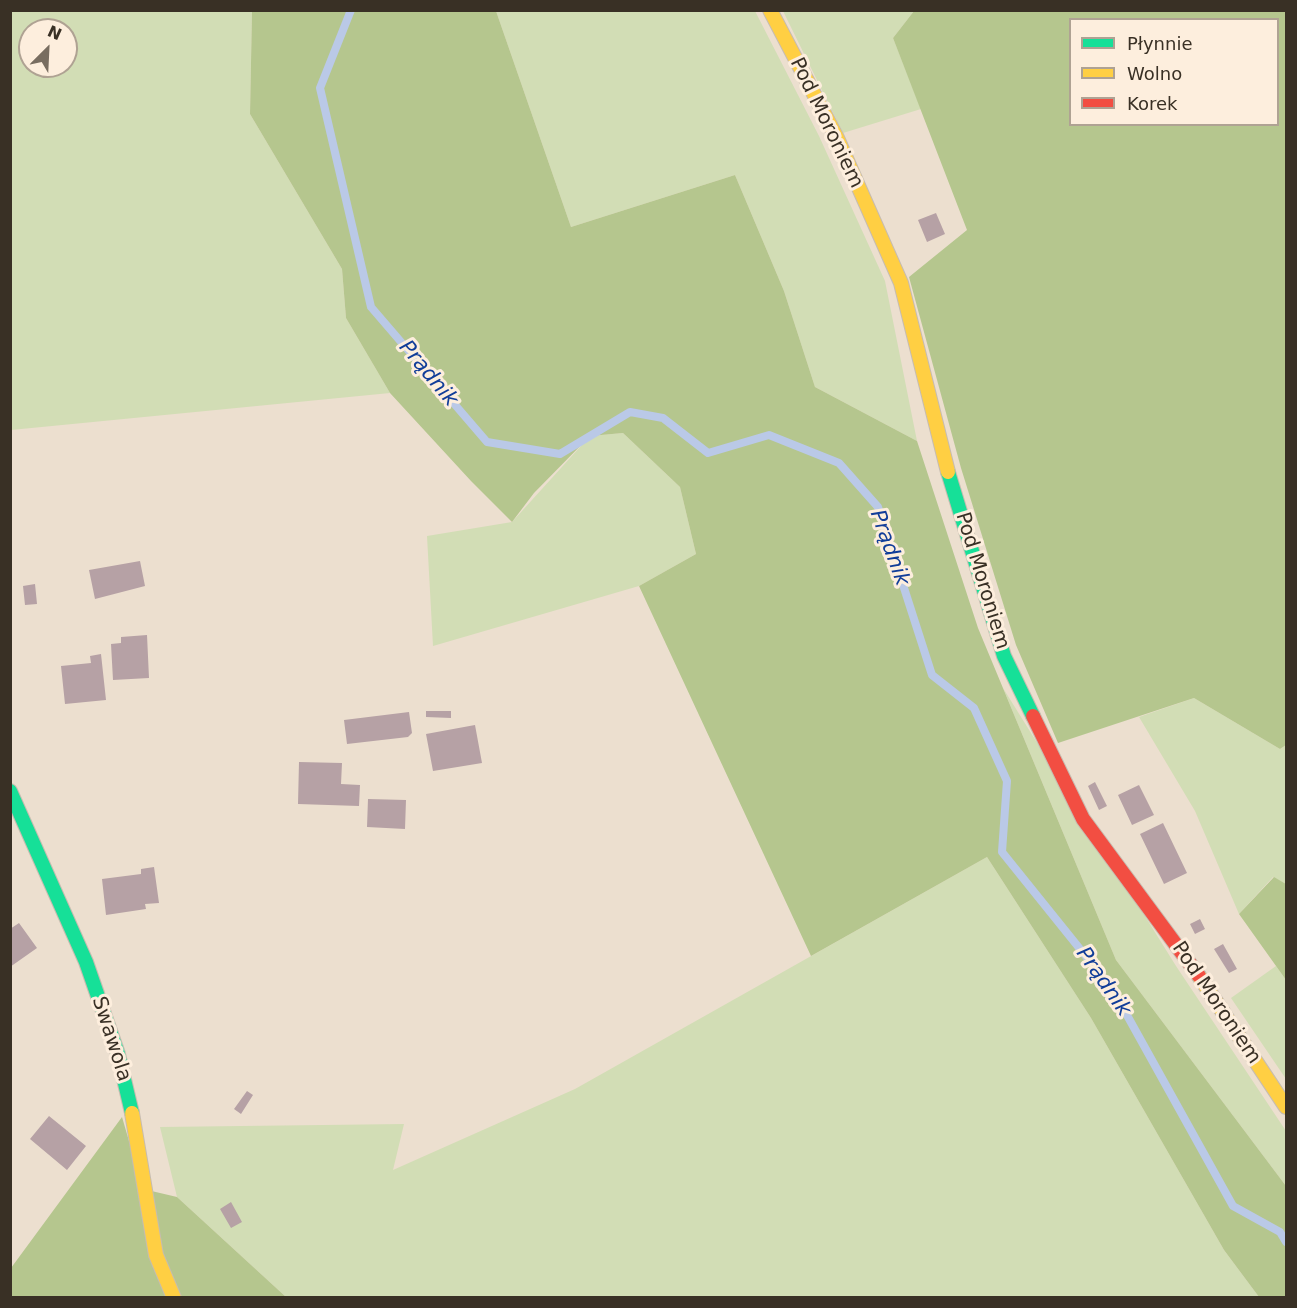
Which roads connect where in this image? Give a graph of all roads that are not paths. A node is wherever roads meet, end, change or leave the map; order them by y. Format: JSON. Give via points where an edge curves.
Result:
{"nodes":[{"id":1,"x":770,"y":10,"type":"edge"},
{"id":2,"x":10,"y":791,"type":"edge"},
{"id":3,"x":1287,"y":1107,"type":"edge"},
{"id":4,"x":174,"y":1298,"type":"edge"}],
"edges":[{"from":1,"to":3,"type":"street","name":"Pod Moroniem","via":[[837,138],[901,283],[949,476],[1004,656],[1083,819],[1190,962]]},
{"from":2,"to":4,"type":"street","name":"Swawola","via":[[86,962],[118,1054],[127,1084],[156,1256]]}]}
